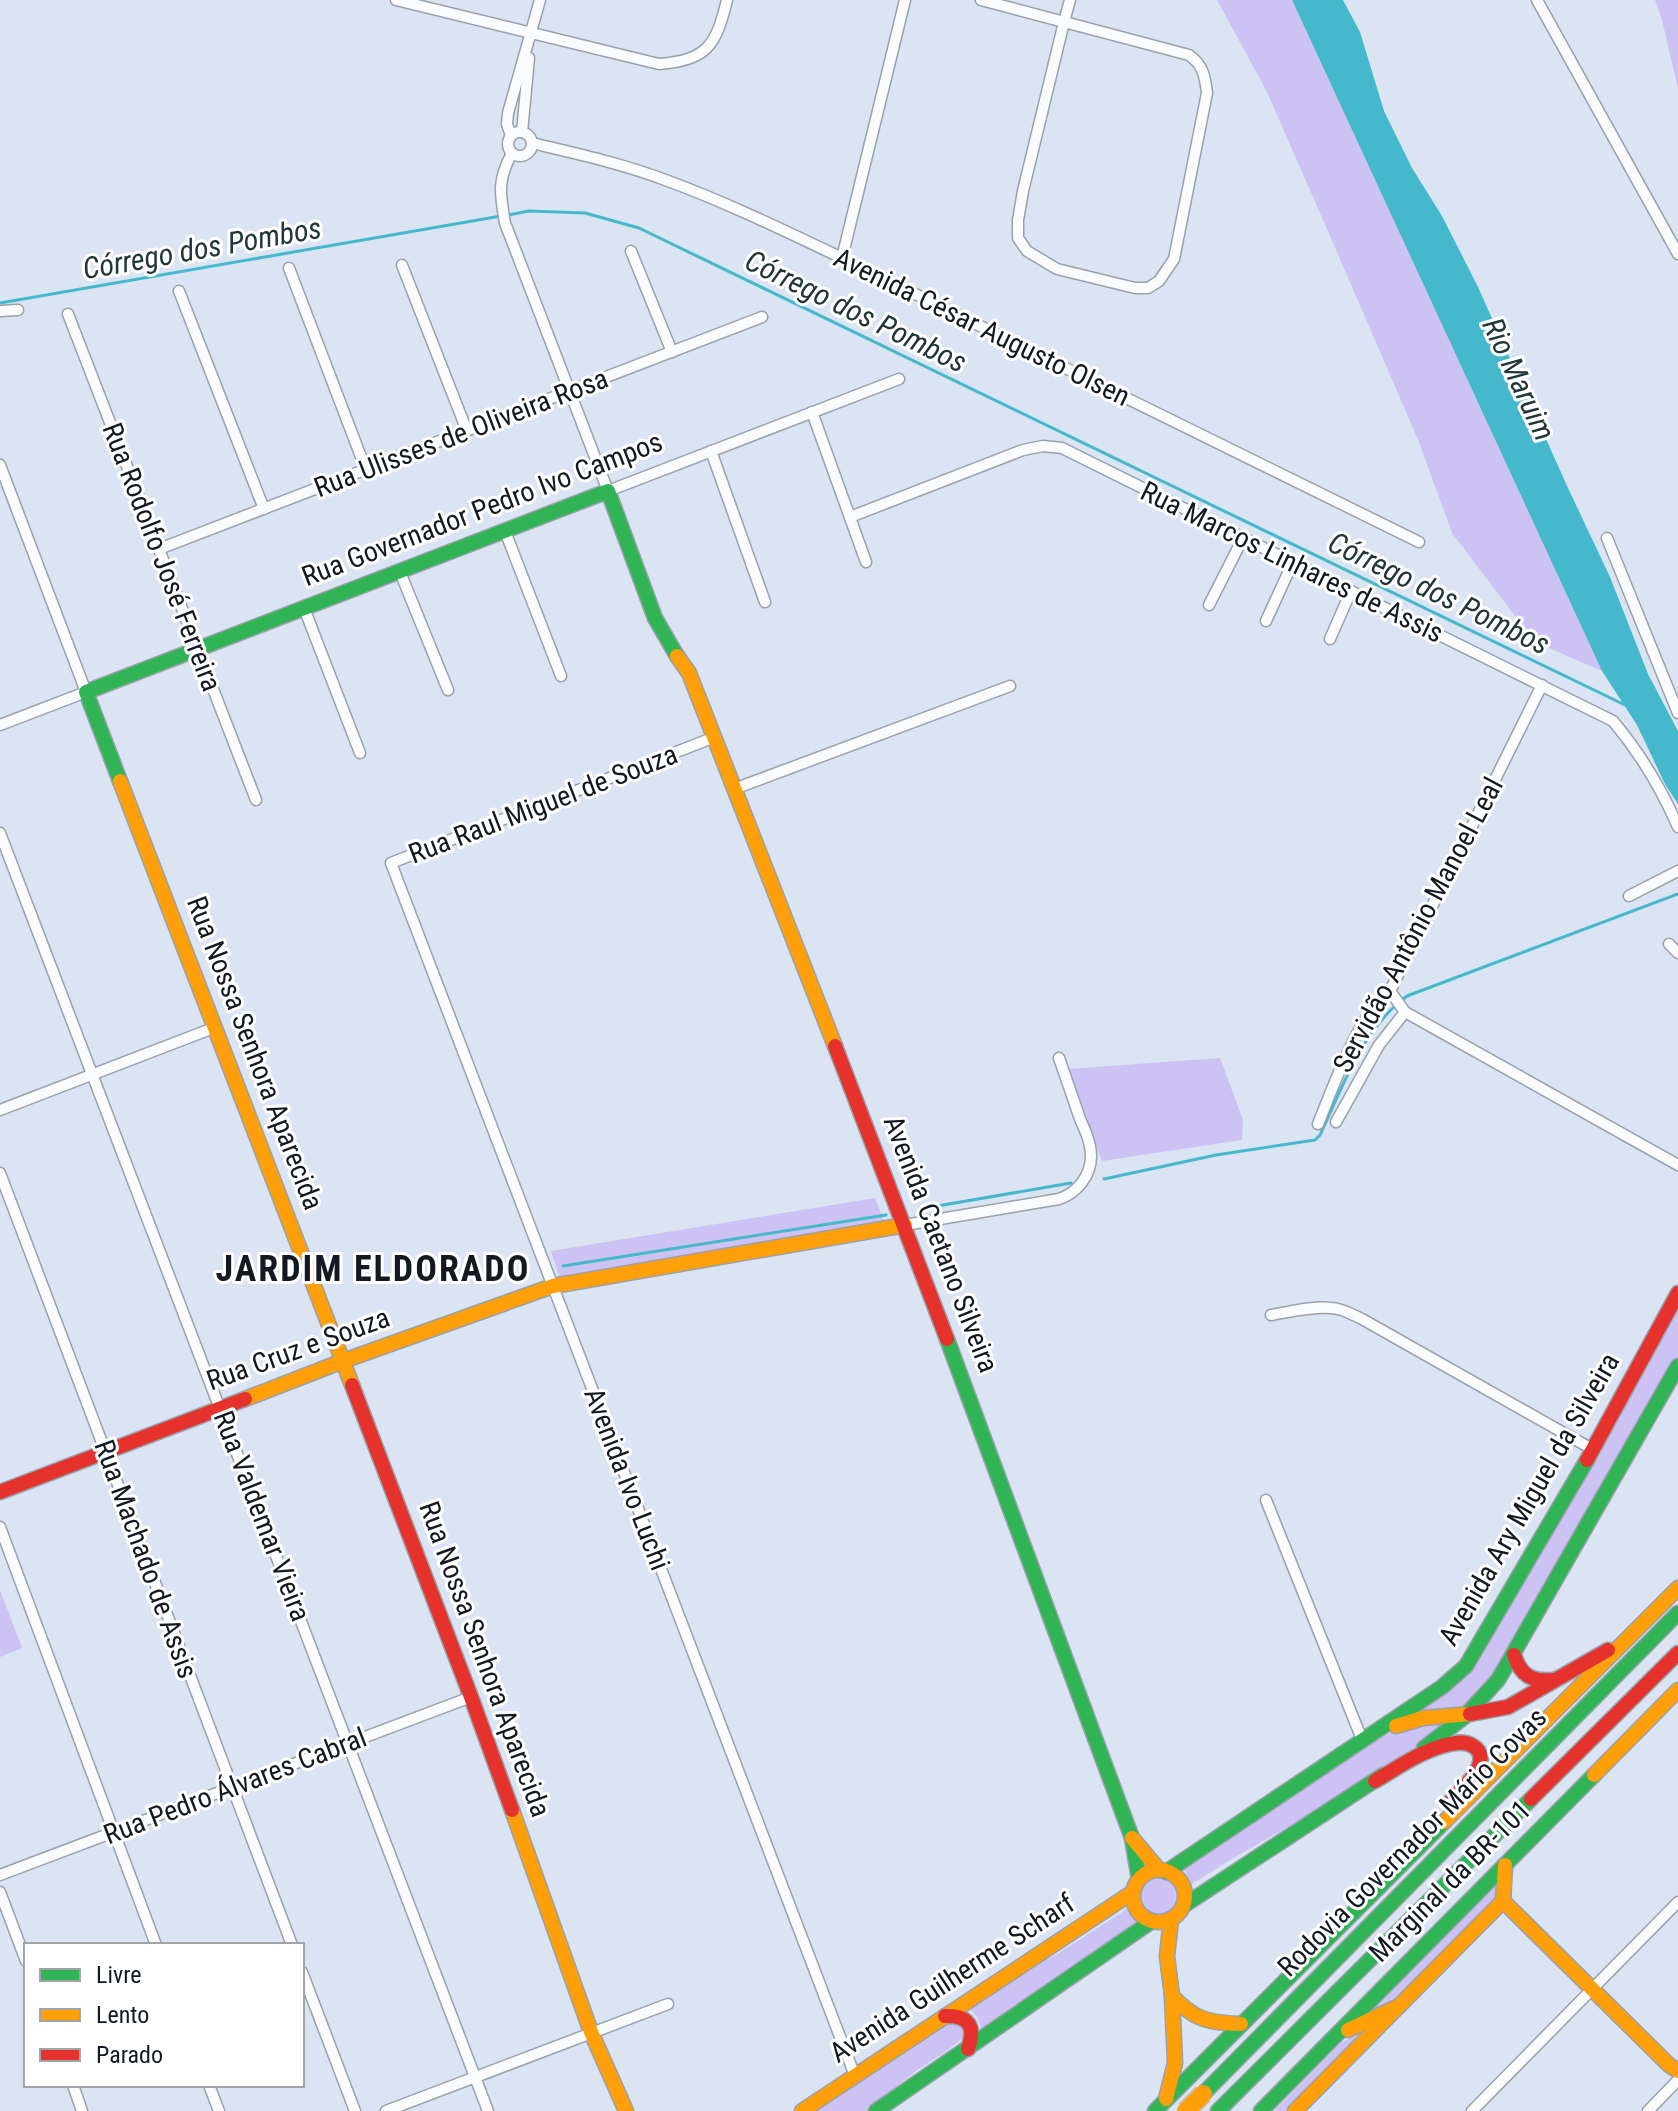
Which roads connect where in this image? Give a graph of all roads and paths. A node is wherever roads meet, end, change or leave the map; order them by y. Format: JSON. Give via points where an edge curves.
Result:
{"nodes":[{"id":1,"x":396,"y":0,"type":"edge"},
{"id":2,"x":540,"y":0,"type":"edge"},
{"id":3,"x":727,"y":0,"type":"edge"},
{"id":4,"x":905,"y":0,"type":"edge"},
{"id":5,"x":981,"y":0,"type":"edge"},
{"id":6,"x":1070,"y":0,"type":"edge"},
{"id":7,"x":1537,"y":0,"type":"edge"},
{"id":8,"x":1064,"y":22,"type":"junction"},
{"id":9,"x":531,"y":32,"type":"junction"},
{"id":10,"x":516,"y":134,"type":"junction"},
{"id":11,"x":532,"y":143,"type":"junction"},
{"id":12,"x":512,"y":153,"type":"junction"},
{"id":13,"x":631,"y":251,"type":"dead end"},
{"id":14,"x":1678,"y":254,"type":"edge"},
{"id":15,"x":842,"y":258,"type":"junction"},
{"id":16,"x":402,"y":265,"type":"dead end"},
{"id":17,"x":289,"y":268,"type":"dead end"},
{"id":18,"x":179,"y":291,"type":"dead end"},
{"id":19,"x":18,"y":310,"type":"dead end"},
{"id":20,"x":0,"y":311,"type":"edge"},
{"id":21,"x":68,"y":314,"type":"dead end"},
{"id":22,"x":762,"y":317,"type":"dead end"},
{"id":23,"x":672,"y":352,"type":"junction"},
{"id":24,"x":899,"y":379,"type":"dead end"},
{"id":25,"x":569,"y":392,"type":"junction"},
{"id":26,"x":812,"y":412,"type":"junction"},
{"id":27,"x":467,"y":431,"type":"junction"},
{"id":28,"x":711,"y":451,"type":"junction"},
{"id":29,"x":0,"y":465,"type":"edge"},
{"id":30,"x":366,"y":470,"type":"junction"},
{"id":31,"x":608,"y":491,"type":"junction"},
{"id":32,"x":264,"y":509,"type":"junction"},
{"id":33,"x":850,"y":517,"type":"junction"},
{"id":34,"x":505,"y":531,"type":"junction"},
{"id":35,"x":1243,"y":538,"type":"junction"},
{"id":36,"x":1607,"y":538,"type":"dead end"},
{"id":37,"x":1419,"y":542,"type":"dead end"},
{"id":38,"x":159,"y":549,"type":"junction"},
{"id":39,"x":866,"y":562,"type":"dead end"},
{"id":40,"x":1293,"y":562,"type":"junction"},
{"id":41,"x":400,"y":572,"type":"junction"},
{"id":42,"x":1351,"y":591,"type":"junction"},
{"id":43,"x":765,"y":602,"type":"dead end"},
{"id":44,"x":1209,"y":605,"type":"dead end"},
{"id":45,"x":304,"y":608,"type":"junction"},
{"id":46,"x":1266,"y":621,"type":"dead end"},
{"id":47,"x":1330,"y":639,"type":"dead end"},
{"id":48,"x":197,"y":649,"type":"junction"},
{"id":49,"x":561,"y":676,"type":"dead end"},
{"id":50,"x":1542,"y":685,"type":"junction"},
{"id":51,"x":1010,"y":686,"type":"dead end"},
{"id":52,"x":448,"y":690,"type":"dead end"},
{"id":53,"x":86,"y":692,"type":"junction"},
{"id":54,"x":1678,"y":713,"type":"edge"},
{"id":55,"x":0,"y":725,"type":"edge"},
{"id":56,"x":715,"y":737,"type":"junction"},
{"id":57,"x":360,"y":753,"type":"dead end"},
{"id":58,"x":734,"y":789,"type":"junction"},
{"id":59,"x":256,"y":800,"type":"dead end"},
{"id":60,"x":1678,"y":827,"type":"edge"},
{"id":61,"x":0,"y":833,"type":"edge"},
{"id":62,"x":1678,"y":871,"type":"edge"},
{"id":63,"x":399,"y":882,"type":"joint"},
{"id":64,"x":1629,"y":896,"type":"dead end"},
{"id":65,"x":1669,"y":944,"type":"dead end"},
{"id":66,"x":1678,"y":953,"type":"edge"},
{"id":67,"x":1391,"y":992,"type":"junction"},
{"id":68,"x":1404,"y":1010,"type":"junction"},
{"id":69,"x":216,"y":1027,"type":"junction"},
{"id":70,"x":1059,"y":1058,"type":"dead end"},
{"id":71,"x":93,"y":1074,"type":"junction"},
{"id":72,"x":0,"y":1110,"type":"edge"},
{"id":73,"x":1336,"y":1122,"type":"dead end"},
{"id":74,"x":1318,"y":1124,"type":"dead end"},
{"id":75,"x":1678,"y":1165,"type":"edge"},
{"id":76,"x":0,"y":1173,"type":"edge"},
{"id":77,"x":905,"y":1225,"type":"junction"},
{"id":78,"x":553,"y":1286,"type":"junction"},
{"id":79,"x":1678,"y":1293,"type":"edge"},
{"id":80,"x":1271,"y":1315,"type":"dead end"},
{"id":81,"x":343,"y":1361,"type":"junction"},
{"id":82,"x":1678,"y":1366,"type":"edge"},
{"id":83,"x":220,"y":1407,"type":"junction"},
{"id":84,"x":1592,"y":1449,"type":"junction"},
{"id":85,"x":106,"y":1451,"type":"junction"},
{"id":86,"x":0,"y":1492,"type":"edge"},
{"id":87,"x":1266,"y":1500,"type":"dead end"},
{"id":88,"x":0,"y":1527,"type":"edge"},
{"id":89,"x":1678,"y":1588,"type":"edge"},
{"id":90,"x":1678,"y":1604,"type":"edge"},
{"id":91,"x":1678,"y":1613,"type":"edge"},
{"id":92,"x":1629,"y":1637,"type":"junction"},
{"id":93,"x":1651,"y":1641,"type":"junction"},
{"id":94,"x":1678,"y":1653,"type":"edge"},
{"id":95,"x":1514,"y":1655,"type":"junction"},
{"id":96,"x":1559,"y":1680,"type":"junction"},
{"id":97,"x":1678,"y":1690,"type":"edge"},
{"id":98,"x":471,"y":1697,"type":"junction"},
{"id":99,"x":1470,"y":1714,"type":"junction"},
{"id":100,"x":1364,"y":1740,"type":"junction"},
{"id":101,"x":349,"y":1743,"type":"junction"},
{"id":102,"x":1375,"y":1781,"type":"junction"},
{"id":103,"x":231,"y":1787,"type":"junction"},
{"id":104,"x":113,"y":1832,"type":"junction"},
{"id":105,"x":1132,"y":1838,"type":"junction"},
{"id":106,"x":1413,"y":1852,"type":"junction"},
{"id":107,"x":1505,"y":1865,"type":"junction"},
{"id":108,"x":1163,"y":1871,"type":"junction"},
{"id":109,"x":0,"y":1875,"type":"edge"},
{"id":110,"x":1136,"y":1886,"type":"junction"},
{"id":111,"x":0,"y":1892,"type":"edge"},
{"id":112,"x":1503,"y":1901,"type":"junction"},
{"id":113,"x":1678,"y":1902,"type":"edge"},
{"id":114,"x":1166,"y":1917,"type":"junction"},
{"id":115,"x":155,"y":1943,"type":"edge"},
{"id":116,"x":291,"y":1943,"type":"edge"},
{"id":117,"x":24,"y":1956,"type":"edge"},
{"id":118,"x":304,"y":1977,"type":"edge"},
{"id":119,"x":1592,"y":1990,"type":"junction"},
{"id":120,"x":1172,"y":1996,"type":"junction"},
{"id":121,"x":668,"y":2004,"type":"dead end"},
{"id":122,"x":1399,"y":2006,"type":"junction"},
{"id":123,"x":945,"y":2016,"type":"junction"},
{"id":124,"x":1241,"y":2024,"type":"junction"},
{"id":125,"x":591,"y":2032,"type":"junction"},
{"id":126,"x":1336,"y":2035,"type":"junction"},
{"id":127,"x":968,"y":2049,"type":"junction"},
{"id":128,"x":1678,"y":2071,"type":"edge"},
{"id":129,"x":855,"y":2076,"type":"junction"},
{"id":130,"x":475,"y":2077,"type":"junction"},
{"id":131,"x":1678,"y":2080,"type":"edge"},
{"id":132,"x":1181,"y":2084,"type":"junction"},
{"id":133,"x":74,"y":2087,"type":"edge"},
{"id":134,"x":210,"y":2087,"type":"edge"},
{"id":135,"x":1160,"y":2105,"type":"edge"},
{"id":136,"x":1193,"y":2107,"type":"edge"},
{"id":137,"x":82,"y":2111,"type":"edge"},
{"id":138,"x":219,"y":2111,"type":"edge"},
{"id":139,"x":355,"y":2111,"type":"edge"},
{"id":140,"x":386,"y":2111,"type":"edge"},
{"id":141,"x":488,"y":2111,"type":"edge"},
{"id":142,"x":626,"y":2111,"type":"edge"},
{"id":143,"x":802,"y":2111,"type":"edge"},
{"id":144,"x":876,"y":2111,"type":"edge"},
{"id":145,"x":1218,"y":2111,"type":"edge"},
{"id":146,"x":1261,"y":2111,"type":"edge"},
{"id":147,"x":1295,"y":2111,"type":"edge"},
{"id":148,"x":1472,"y":2111,"type":"edge"},
{"id":149,"x":1648,"y":2111,"type":"edge"}],
"edges":[{"from":1,"to":9,"type":"street"},
{"from":2,"to":9,"type":"street"},
{"from":3,"to":9,"type":"street","via":[[716,37],[686,61],[659,64]]},
{"from":4,"to":15,"type":"street"},
{"from":5,"to":8,"type":"street"},
{"from":6,"to":8,"type":"street"},
{"from":7,"to":14,"type":"street"},
{"from":8,"to":8,"type":"street","via":[[1189,55],[1204,75],[1207,93],[1174,259],[1148,288],[1057,269],[1027,251],[1018,238]]},
{"from":9,"to":10,"type":"street","via":[[508,113],[507,124]]},
{"from":10,"to":11,"type":"street","via":[[529,135]]},
{"from":10,"to":12,"type":"street","via":[[508,144]]},
{"from":11,"to":12,"type":"street","via":[[526,154]]},
{"from":11,"to":15,"type":"street","name":"Avenida César Augusto Olsen","via":[[666,180]]},
{"from":12,"to":25,"type":"street","via":[[500,183],[505,223]]},
{"from":13,"to":23,"type":"street"},
{"from":15,"to":37,"type":"street","name":"Avenida César Augusto Olsen"},
{"from":16,"to":27,"type":"street"},
{"from":17,"to":30,"type":"street"},
{"from":18,"to":32,"type":"street"},
{"from":19,"to":20,"type":"street"},
{"from":21,"to":38,"type":"street","name":"Rua Rodolfo José Ferreira"},
{"from":22,"to":23,"type":"street","name":"Rua Ulisses de Oliveira Rosa"},
{"from":23,"to":25,"type":"street","name":"Rua Ulisses de Oliveira Rosa"},
{"from":24,"to":26,"type":"street","name":"Rua Governador Pedro Ivo Campos"},
{"from":25,"to":27,"type":"street","name":"Rua Ulisses de Oliveira Rosa"},
{"from":25,"to":31,"type":"street"},
{"from":26,"to":28,"type":"street","name":"Rua Governador Pedro Ivo Campos"},
{"from":26,"to":33,"type":"street"},
{"from":27,"to":30,"type":"street","name":"Rua Ulisses de Oliveira Rosa"},
{"from":28,"to":31,"type":"street","name":"Rua Governador Pedro Ivo Campos"},
{"from":28,"to":43,"type":"street"},
{"from":29,"to":53,"type":"street","name":"Rua Nossa Senhora Aparecida"},
{"from":30,"to":32,"type":"street","name":"Rua Ulisses de Oliveira Rosa"},
{"from":31,"to":34,"type":"main road","name":"Rua Governador Pedro Ivo Campos"},
{"from":31,"to":56,"type":"main road","name":"Avenida Caetano Silveira","via":[[655,618],[689,673]]},
{"from":32,"to":38,"type":"street","name":"Rua Ulisses de Oliveira Rosa"},
{"from":33,"to":35,"type":"street","name":"Rua Marcos Linhares de Assis","via":[[1043,446],[1062,448]]},
{"from":33,"to":39,"type":"street"},
{"from":34,"to":41,"type":"main road","name":"Rua Governador Pedro Ivo Campos"},
{"from":34,"to":49,"type":"street"},
{"from":35,"to":40,"type":"street","name":"Rua Marcos Linhares de Assis"},
{"from":35,"to":44,"type":"street"},
{"from":36,"to":54,"type":"street"},
{"from":38,"to":48,"type":"street","name":"Rua Rodolfo José Ferreira"},
{"from":40,"to":42,"type":"street","name":"Rua Marcos Linhares de Assis"},
{"from":40,"to":46,"type":"street"},
{"from":41,"to":45,"type":"main road","name":"Rua Governador Pedro Ivo Campos"},
{"from":41,"to":52,"type":"street"},
{"from":42,"to":47,"type":"street"},
{"from":42,"to":50,"type":"street","name":"Rua Marcos Linhares de Assis"},
{"from":45,"to":48,"type":"main road","name":"Rua Governador Pedro Ivo Campos"},
{"from":45,"to":57,"type":"street"},
{"from":48,"to":53,"type":"main road","name":"Rua Governador Pedro Ivo Campos"},
{"from":48,"to":59,"type":"street","name":"Rua Rodolfo José Ferreira"},
{"from":50,"to":60,"type":"street","name":"Rua Marcos Linhares de Assis","via":[[1613,721]]},
{"from":50,"to":67,"type":"street","name":"Servidão Antônio Manoel Leal"},
{"from":51,"to":58,"type":"street"},
{"from":53,"to":55,"type":"street"},
{"from":53,"to":69,"type":"main road","name":"Rua Nossa Senhora Aparecida"},
{"from":56,"to":58,"type":"main road","name":"Avenida Caetano Silveira"},
{"from":56,"to":63,"type":"street","name":"Rua Raul Miguel de Souza","via":[[391,863]]},
{"from":58,"to":77,"type":"main road","name":"Avenida Caetano Silveira"},
{"from":61,"to":71,"type":"street","name":"Rua Valdemar Vieira"},
{"from":62,"to":64,"type":"street"},
{"from":63,"to":78,"type":"street","name":"Avenida Ivo Luchi"},
{"from":65,"to":66,"type":"street"},
{"from":67,"to":68,"type":"street"},
{"from":67,"to":74,"type":"street","name":"Servidão Antônio Manoel Leal","via":[[1381,996],[1352,1044]]},
{"from":68,"to":73,"type":"street"},
{"from":68,"to":75,"type":"street"},
{"from":69,"to":71,"type":"street"},
{"from":69,"to":81,"type":"main road","name":"Rua Nossa Senhora Aparecida"},
{"from":70,"to":77,"type":"street","via":[[1091,1155],[1085,1179],[1076,1189],[1059,1199]]},
{"from":71,"to":72,"type":"street"},
{"from":71,"to":83,"type":"street","name":"Rua Valdemar Vieira"},
{"from":76,"to":85,"type":"street","name":"Rua Machado de Assis"},
{"from":77,"to":78,"type":"main road","name":"Rua Cruz e Souza"},
{"from":77,"to":105,"type":"main road","name":"Avenida Caetano Silveira"},
{"from":78,"to":81,"type":"main road","name":"Rua Cruz e Souza"},
{"from":78,"to":129,"type":"street","name":"Avenida Ivo Luchi"},
{"from":79,"to":84,"type":"main road","name":"Avenida Ary Miguel da Silveira"},
{"from":80,"to":84,"type":"street","via":[[1342,1310]]},
{"from":81,"to":83,"type":"main road","name":"Rua Cruz e Souza"},
{"from":81,"to":98,"type":"main road","name":"Rua Nossa Senhora Aparecida"},
{"from":82,"to":95,"type":"main road"},
{"from":83,"to":85,"type":"main road","name":"Rua Cruz e Souza"},
{"from":83,"to":101,"type":"street","name":"Rua Valdemar Vieira"},
{"from":84,"to":100,"type":"main road","name":"Avenida Ary Miguel da Silveira","via":[[1466,1666]]},
{"from":85,"to":86,"type":"main road","name":"Rua Cruz e Souza"},
{"from":85,"to":103,"type":"street","name":"Rua Machado de Assis"},
{"from":87,"to":100,"type":"street"},
{"from":88,"to":104,"type":"street"},
{"from":89,"to":92,"type":"main road"},
{"from":90,"to":93,"type":"main road"},
{"from":91,"to":93,"type":"main road","name":"Rodovia Governador Mário Covas"},
{"from":92,"to":96,"type":"main road"},
{"from":92,"to":106,"type":"main road"},
{"from":93,"to":136,"type":"main road","name":"Rodovia Governador Mário Covas"},
{"from":94,"to":145,"type":"main road","name":"Rodovia Governador Mário Covas"},
{"from":95,"to":96,"type":"main road","via":[[1528,1677]]},
{"from":95,"to":99,"type":"main road"},
{"from":96,"to":99,"type":"main road","via":[[1508,1707]]},
{"from":97,"to":107,"type":"main road","name":"Marginal da BR-101"},
{"from":98,"to":101,"type":"street","name":"Rua Pedro Álvares Cabral"},
{"from":98,"to":125,"type":"main road","name":"Rua Nossa Senhora Aparecida"},
{"from":99,"to":100,"type":"main road","via":[[1432,1715]]},
{"from":99,"to":102,"type":"main road"},
{"from":100,"to":108,"type":"main road","name":"Avenida Ary Miguel da Silveira"},
{"from":101,"to":103,"type":"street","name":"Rua Pedro Álvares Cabral"},
{"from":101,"to":130,"type":"street","name":"Rua Valdemar Vieira"},
{"from":102,"to":106,"type":"main road","via":[[1449,1744],[1478,1749],[1482,1758],[1476,1773]]},
{"from":102,"to":114,"type":"main road"},
{"from":103,"to":104,"type":"street","name":"Rua Pedro Álvares Cabral"},
{"from":103,"to":116,"type":"street","name":"Rua Machado de Assis"},
{"from":104,"to":109,"type":"street","name":"Rua Pedro Álvares Cabral"},
{"from":104,"to":115,"type":"street"},
{"from":105,"to":108,"type":"main road","name":"Avenida Caetano Silveira"},
{"from":105,"to":110,"type":"main road","name":"Avenida Caetano Silveira"},
{"from":106,"to":124,"type":"main road"},
{"from":107,"to":112,"type":"main road"},
{"from":107,"to":126,"type":"main road","name":"Marginal da BR-101"},
{"from":108,"to":110,"type":"main road","via":[[1145,1874]]},
{"from":108,"to":114,"type":"main road","via":[[1174,1875],[1185,1898]]},
{"from":110,"to":114,"type":"main road","via":[[1135,1907],[1145,1919]]},
{"from":110,"to":123,"type":"main road","name":"Avenida Guilherme Scharf"},
{"from":111,"to":117,"type":"street"},
{"from":112,"to":119,"type":"main road"},
{"from":112,"to":122,"type":"main road"},
{"from":113,"to":119,"type":"street"},
{"from":114,"to":120,"type":"main road"},
{"from":114,"to":127,"type":"main road"},
{"from":118,"to":139,"type":"street"},
{"from":119,"to":128,"type":"main road"},
{"from":119,"to":148,"type":"street"},
{"from":120,"to":124,"type":"main road","via":[[1195,2018]]},
{"from":120,"to":135,"type":"main road","via":[[1175,2063]]},
{"from":121,"to":125,"type":"street"},
{"from":122,"to":126,"type":"main road"},
{"from":122,"to":147,"type":"main road"},
{"from":123,"to":127,"type":"main road","via":[[969,2023],[973,2039]]},
{"from":123,"to":129,"type":"main road","name":"Avenida Guilherme Scharf"},
{"from":124,"to":132,"type":"main road"},
{"from":125,"to":130,"type":"street"},
{"from":125,"to":142,"type":"main road","name":"Rua Nossa Senhora Aparecida"},
{"from":126,"to":146,"type":"main road","name":"Marginal da BR-101"},
{"from":127,"to":144,"type":"main road"},
{"from":129,"to":143,"type":"main road","name":"Avenida Guilherme Scharf"},
{"from":130,"to":140,"type":"street"},
{"from":130,"to":141,"type":"street","name":"Rua Valdemar Vieira"},
{"from":131,"to":149,"type":"street"},
{"from":132,"to":135,"type":"main road"},
{"from":132,"to":136,"type":"main road"},
{"from":133,"to":137,"type":"street"},
{"from":134,"to":138,"type":"street"},
{"from":135,"to":136,"type":"main road","via":[[1175,2101]]}]}
